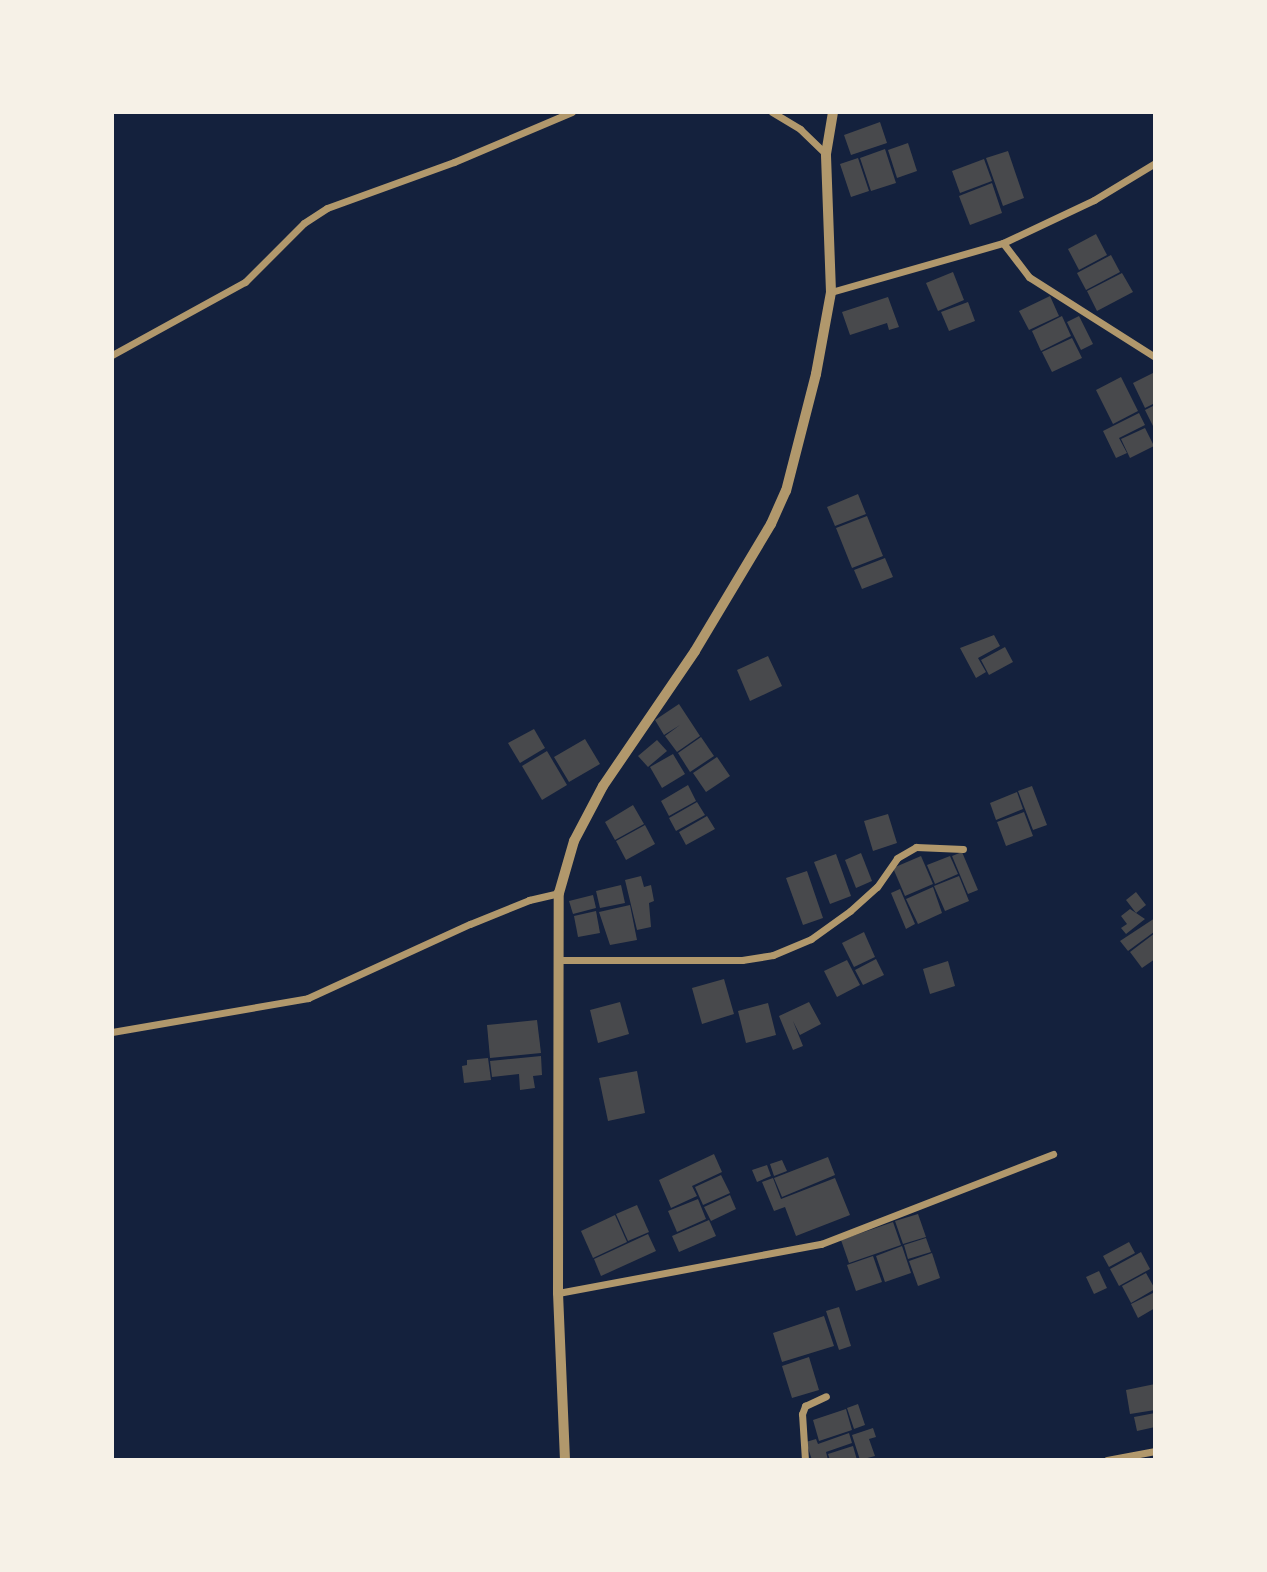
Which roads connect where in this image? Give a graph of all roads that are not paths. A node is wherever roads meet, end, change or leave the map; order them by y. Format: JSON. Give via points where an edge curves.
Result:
{"nodes":[{"id":1,"x":572,"y":112,"type":"edge"},
{"id":2,"x":772,"y":112,"type":"edge"},
{"id":3,"x":833,"y":112,"type":"edge"},
{"id":4,"x":826,"y":155,"type":"junction"},
{"id":5,"x":1155,"y":163,"type":"edge"},
{"id":6,"x":1003,"y":243,"type":"junction"},
{"id":7,"x":831,"y":292,"type":"junction"},
{"id":8,"x":112,"y":355,"type":"edge"},
{"id":9,"x":1155,"y":357,"type":"edge"},
{"id":10,"x":963,"y":849,"type":"dead end"},
{"id":11,"x":559,"y":893,"type":"junction"},
{"id":12,"x":559,"y":960,"type":"junction"},
{"id":13,"x":112,"y":1032,"type":"edge"},
{"id":14,"x":1053,"y":1154,"type":"dead end"},
{"id":15,"x":558,"y":1293,"type":"junction"},
{"id":16,"x":826,"y":1395,"type":"dead end"},
{"id":17,"x":1155,"y":1451,"type":"edge"},
{"id":18,"x":565,"y":1460,"type":"edge"},
{"id":19,"x":805,"y":1460,"type":"edge"},
{"id":20,"x":1107,"y":1460,"type":"edge"}],
"edges":[{"from":1,"to":8,"type":"street","via":[[454,162],[327,208],[303,223],[245,282]]},
{"from":2,"to":4,"type":"street","via":[[800,129]]},
{"from":3,"to":4,"type":"street"},
{"from":4,"to":7,"type":"street"},
{"from":5,"to":6,"type":"street","via":[[1094,200]]},
{"from":6,"to":7,"type":"street"},
{"from":6,"to":9,"type":"street","via":[[1029,277]]},
{"from":7,"to":11,"type":"street","via":[[794,463],[771,524],[695,651],[603,786],[574,841]]},
{"from":10,"to":12,"type":"street","via":[[916,847],[850,911],[811,939],[773,955],[742,960]]},
{"from":11,"to":12,"type":"street"},
{"from":11,"to":13,"type":"street","via":[[470,924],[308,998]]},
{"from":12,"to":15,"type":"street"},
{"from":14,"to":15,"type":"street","via":[[821,1244]]},
{"from":15,"to":18,"type":"street"},
{"from":16,"to":19,"type":"street","via":[[805,1406],[802,1414]]},
{"from":17,"to":20,"type":"street"}]}
